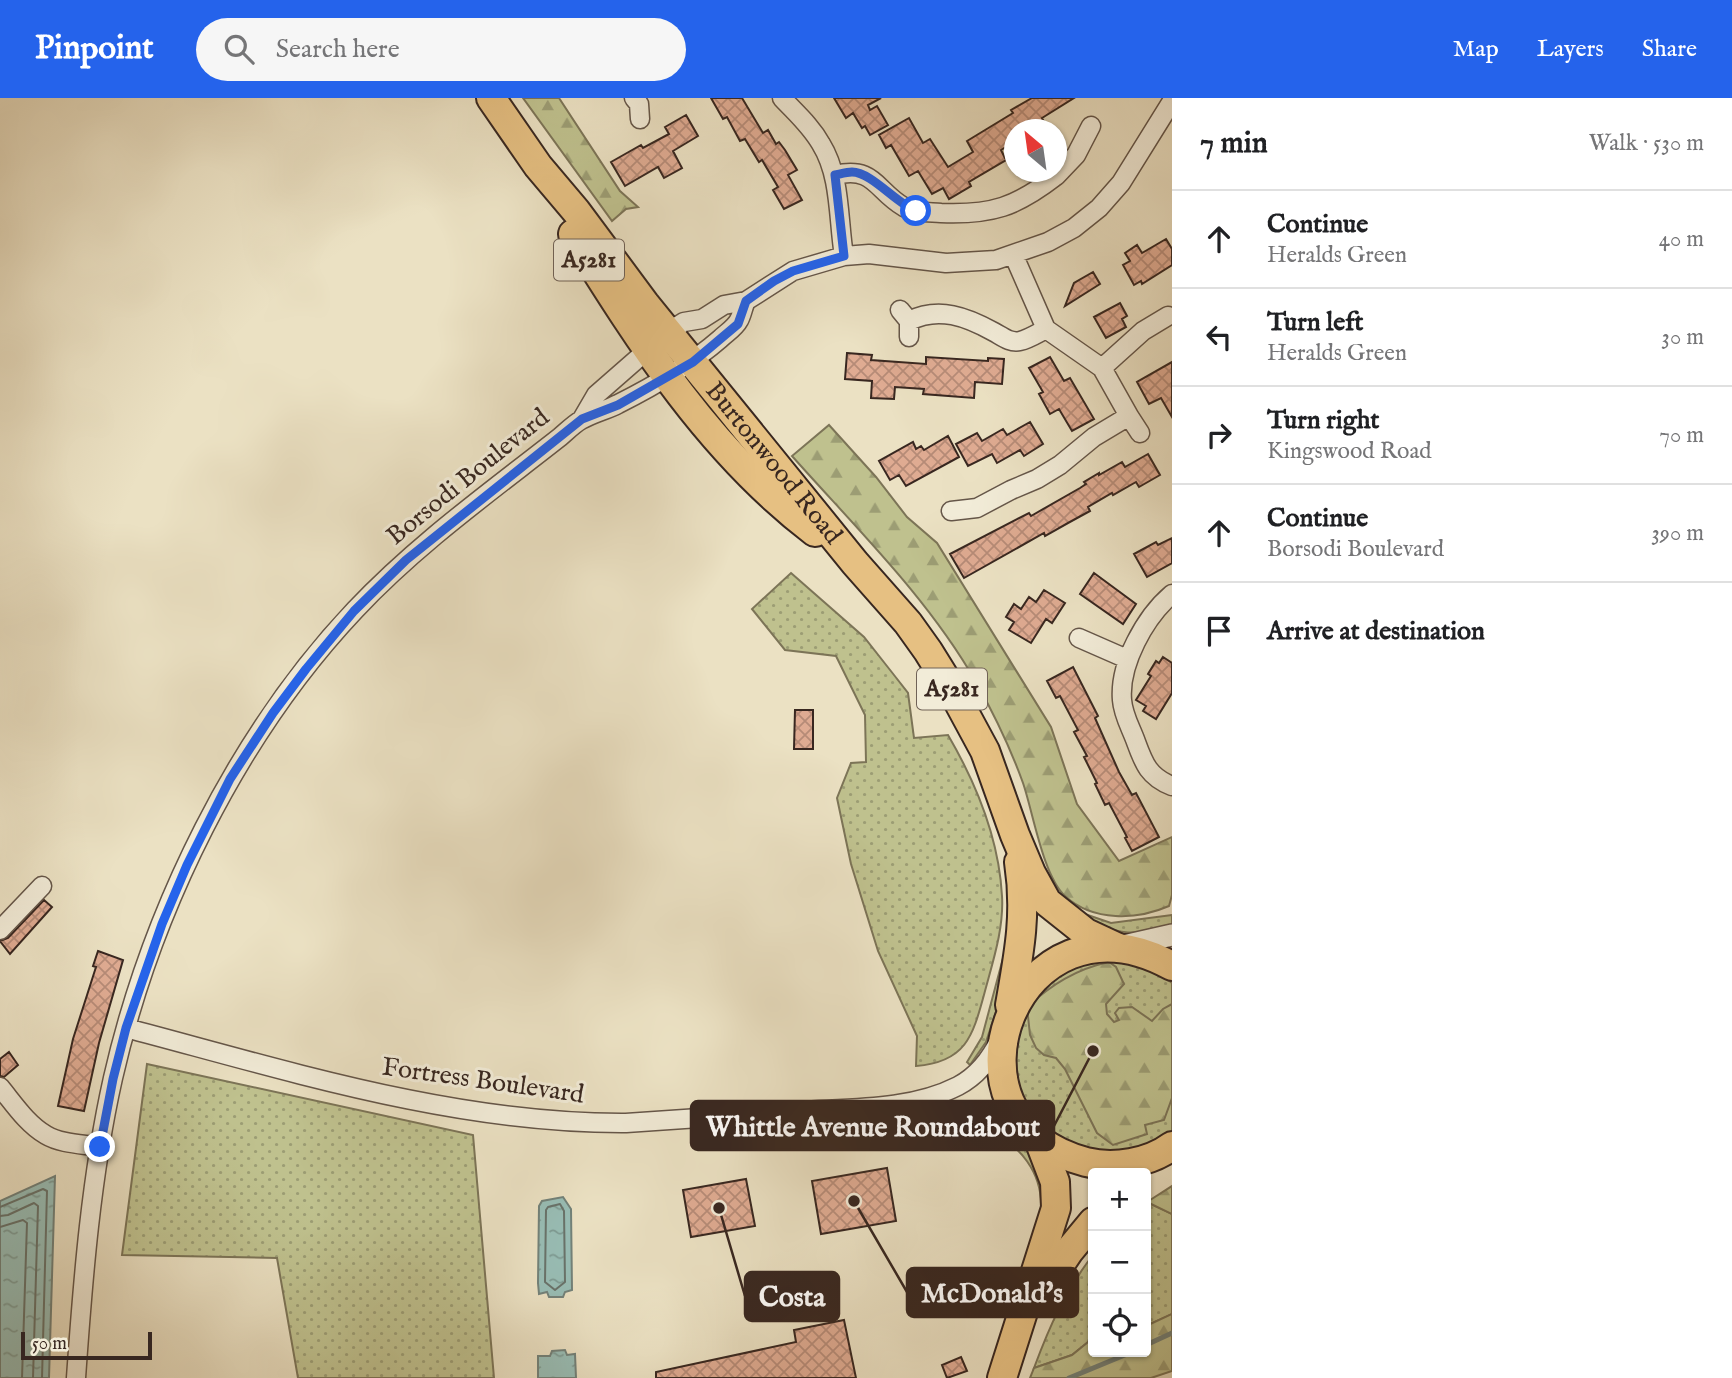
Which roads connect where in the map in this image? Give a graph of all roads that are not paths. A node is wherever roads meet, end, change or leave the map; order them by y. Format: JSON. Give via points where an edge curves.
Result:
{"nodes":[{"id":1,"x":491,"y":98,"type":"edge"},
{"id":2,"x":782,"y":98,"type":"edge"},
{"id":3,"x":1172,"y":101,"type":"edge"},
{"id":4,"x":1091,"y":126,"type":"dead end"},
{"id":5,"x":1067,"y":163,"type":"edge"},
{"id":6,"x":538,"y":166,"type":"junction"},
{"id":7,"x":835,"y":175,"type":"junction"},
{"id":8,"x":1046,"y":182,"type":"edge"},
{"id":9,"x":844,"y":256,"type":"junction"},
{"id":10,"x":1014,"y":256,"type":"junction"},
{"id":11,"x":746,"y":301,"type":"junction"},
{"id":12,"x":1168,"y":314,"type":"edge"},
{"id":13,"x":906,"y":322,"type":"dead end"},
{"id":14,"x":1045,"y":328,"type":"junction"},
{"id":15,"x":668,"y":332,"type":"junction"},
{"id":16,"x":646,"y":349,"type":"junction"},
{"id":17,"x":693,"y":362,"type":"junction"},
{"id":18,"x":1102,"y":368,"type":"junction"},
{"id":19,"x":667,"y":376,"type":"junction"},
{"id":20,"x":1129,"y":416,"type":"junction"},
{"id":21,"x":582,"y":419,"type":"junction"},
{"id":22,"x":1140,"y":433,"type":"dead end"},
{"id":23,"x":950,"y":510,"type":"dead end"},
{"id":24,"x":855,"y":563,"type":"junction"},
{"id":25,"x":1172,"y":594,"type":"edge"},
{"id":26,"x":1079,"y":638,"type":"dead end"},
{"id":27,"x":1128,"y":659,"type":"junction"},
{"id":28,"x":1172,"y":786,"type":"edge"},
{"id":29,"x":1015,"y":835,"type":"junction"},
{"id":30,"x":42,"y":886,"type":"dead end"},
{"id":31,"x":0,"y":930,"type":"edge"},
{"id":32,"x":1172,"y":935,"type":"edge"},
{"id":33,"x":1117,"y":947,"type":"junction"},
{"id":34,"x":1172,"y":966,"type":"edge"},
{"id":35,"x":1006,"y":1024,"type":"junction"},
{"id":36,"x":126,"y":1028,"type":"junction"},
{"id":37,"x":0,"y":1087,"type":"edge"},
{"id":38,"x":883,"y":1106,"type":"junction"},
{"id":39,"x":1037,"y":1138,"type":"junction"},
{"id":40,"x":100,"y":1147,"type":"junction"},
{"id":41,"x":1168,"y":1149,"type":"edge"},
{"id":42,"x":1146,"y":1168,"type":"edge"},
{"id":43,"x":1088,"y":1228,"type":"edge"},
{"id":44,"x":1019,"y":1328,"type":"junction"},
{"id":45,"x":76,"y":1378,"type":"edge"},
{"id":46,"x":1002,"y":1378,"type":"edge"}],
"edges":[{"from":1,"to":6,"type":"main road","name":"Burtonwood Road","number":"A5281"},
{"from":2,"to":7,"type":"street","via":[[822,144]]},
{"from":3,"to":10,"type":"street","via":[[1121,183],[1099,208],[1074,228]]},
{"from":4,"to":5,"type":"street"},
{"from":6,"to":15,"type":"main road","name":"Burtonwood Road","number":"A5281"},
{"from":6,"to":16,"type":"main road","name":"Burtonwood Road","number":"A5281","via":[[563,219]]},
{"from":7,"to":8,"type":"street","via":[[856,172],[903,206],[945,213],[988,213],[1036,192]]},
{"from":7,"to":9,"type":"street"},
{"from":9,"to":10,"type":"street","via":[[869,254],[946,263]]},
{"from":9,"to":11,"type":"street","via":[[793,271]]},
{"from":10,"to":14,"type":"street"},
{"from":11,"to":15,"type":"street","name":"Borsodi Boulevard","via":[[724,305]]},
{"from":11,"to":17,"type":"street","name":"Borsodi Boulevard","via":[[738,324]]},
{"from":12,"to":18,"type":"street"},
{"from":13,"to":14,"type":"street","via":[[923,314],[953,314],[1018,342]]},
{"from":14,"to":18,"type":"street"},
{"from":15,"to":16,"type":"street","name":"Borsodi Boulevard"},
{"from":15,"to":17,"type":"main road","name":"Burtonwood Road","number":"A5281"},
{"from":16,"to":19,"type":"main road","name":"Burtonwood Road","number":"A5281"},
{"from":16,"to":21,"type":"street","name":"Borsodi Boulevard","via":[[596,395]]},
{"from":17,"to":19,"type":"street","name":"Borsodi Boulevard"},
{"from":17,"to":24,"type":"main road","name":"Burtonwood Road","number":"A5281"},
{"from":18,"to":20,"type":"street"},
{"from":19,"to":21,"type":"street","name":"Borsodi Boulevard","via":[[618,405]]},
{"from":19,"to":24,"type":"main road","name":"Burtonwood Road","number":"A5281","via":[[725,449],[774,497]]},
{"from":20,"to":22,"type":"street"},
{"from":20,"to":23,"type":"street","via":[[1037,479],[977,508]]},
{"from":21,"to":36,"type":"street","name":"Borsodi Boulevard","via":[[406,560],[354,611],[273,713],[230,779],[193,853],[162,924]]},
{"from":24,"to":29,"type":"main road","name":"Burtonwood Road","number":"A5281","via":[[908,623],[951,688],[985,751]]},
{"from":25,"to":27,"type":"street","via":[[1154,612]]},
{"from":26,"to":27,"type":"street"},
{"from":27,"to":28,"type":"street","via":[[1124,715],[1148,772]]},
{"from":29,"to":33,"type":"main road","name":"Burtonwood Road","number":"A5281","via":[[1053,908],[1086,933]]},
{"from":29,"to":35,"type":"main road","name":"Burtonwood Road","number":"A5281","via":[[1023,928]]},
{"from":30,"to":31,"type":"street"},
{"from":32,"to":33,"type":"street"},
{"from":33,"to":34,"type":"main road","number":"A5281","via":[[1150,954]]},
{"from":33,"to":35,"type":"main road","number":"A5281","via":[[1082,950],[1051,964],[1025,987]]},
{"from":35,"to":38,"type":"street","name":"Fortress Boulevard","via":[[978,1072],[959,1086]]},
{"from":35,"to":39,"type":"main road","number":"A5281","via":[[1001,1050],[1005,1088],[1017,1114]]},
{"from":36,"to":38,"type":"street","name":"Fortress Boulevard","via":[[367,1091],[510,1116],[626,1123]]},
{"from":36,"to":40,"type":"street","name":"Borsodi Boulevard"},
{"from":37,"to":40,"type":"street","via":[[45,1135]]},
{"from":38,"to":39,"type":"street","name":"Fortress Boulevard","via":[[965,1112]]},
{"from":39,"to":41,"type":"main road","number":"A5281","via":[[1067,1157],[1098,1165],[1130,1164]]},
{"from":39,"to":44,"type":"main road","number":"A5281","via":[[1055,1182],[1056,1208]]},
{"from":40,"to":45,"type":"street","name":"Borsodi Boulevard"},
{"from":41,"to":42,"type":"main road","number":"A5281"},
{"from":43,"to":44,"type":"main road","number":"A5281"},
{"from":44,"to":46,"type":"main road","number":"A5281"}]}
